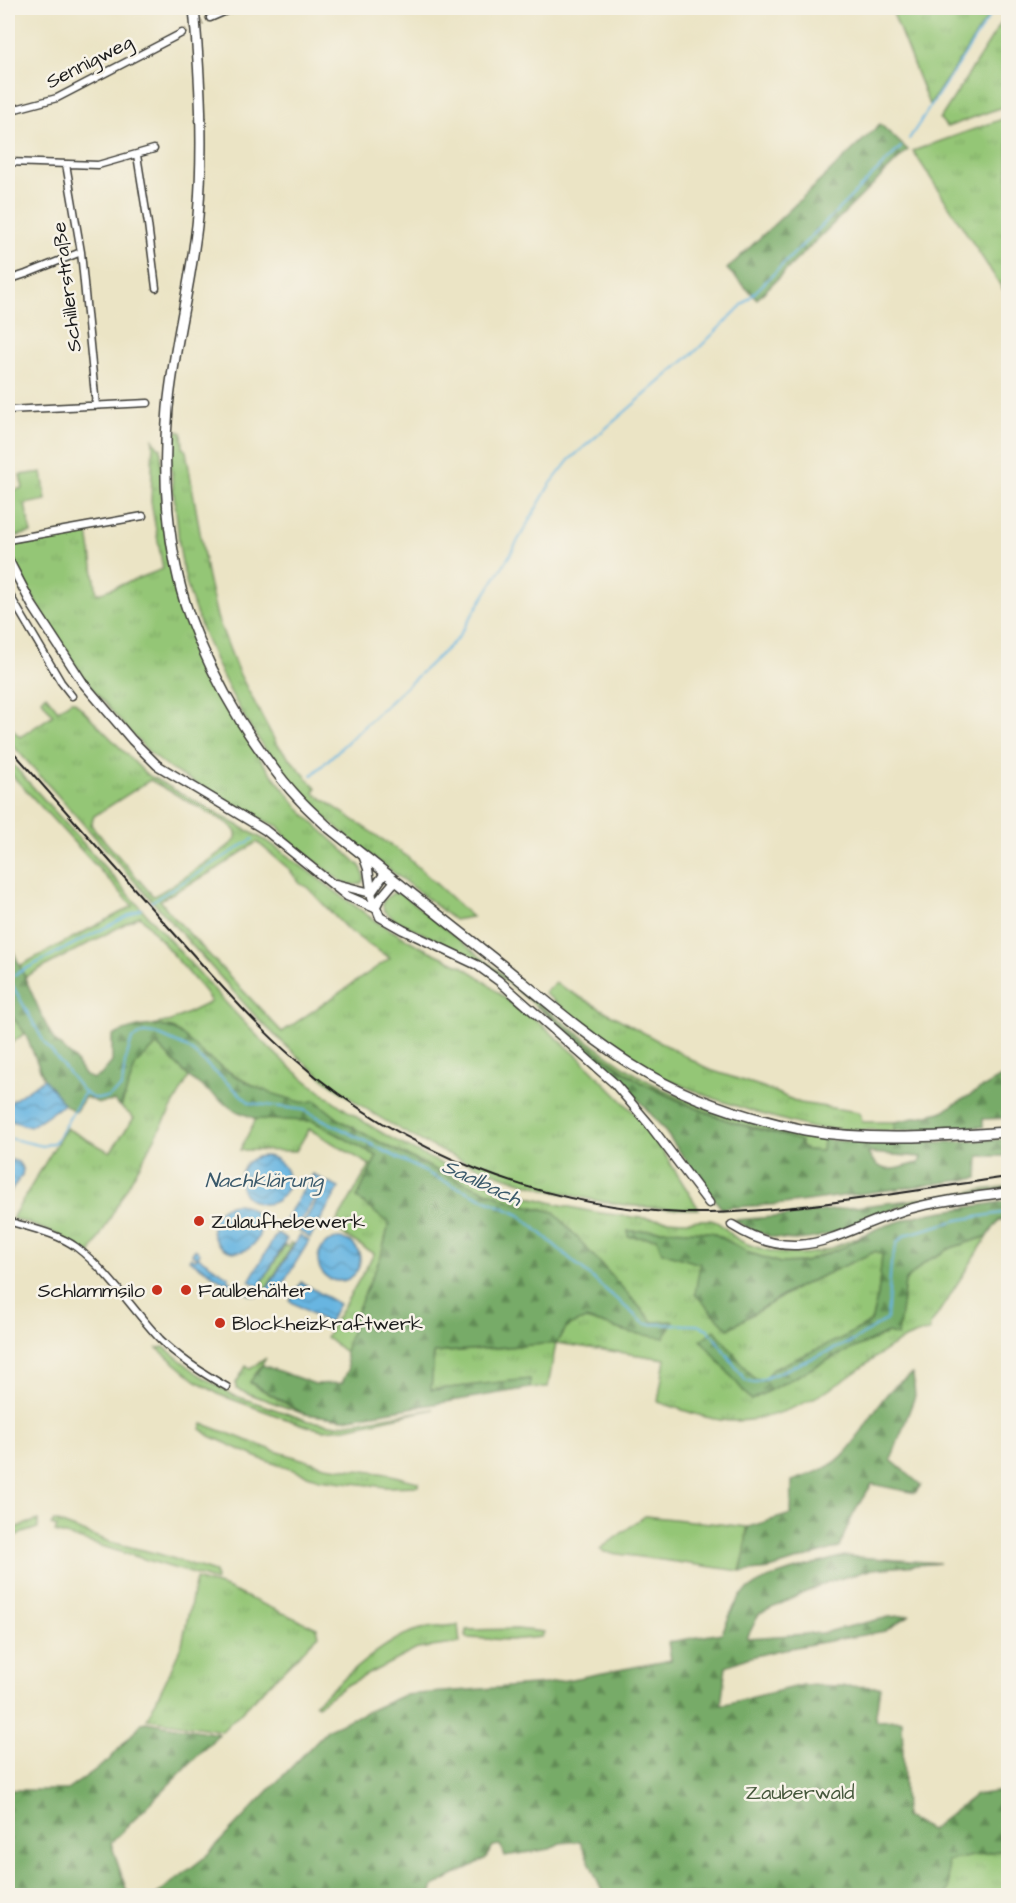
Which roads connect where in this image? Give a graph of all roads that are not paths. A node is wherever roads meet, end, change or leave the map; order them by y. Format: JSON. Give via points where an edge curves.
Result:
{"nodes":[{"id":1,"x":194,"y":8,"type":"edge"},
{"id":2,"x":233,"y":8,"type":"edge"},
{"id":3,"x":210,"y":18,"type":"tunnel mouth"},
{"id":4,"x":182,"y":33,"type":"tunnel mouth"},
{"id":5,"x":8,"y":111,"type":"edge"},
{"id":6,"x":154,"y":149,"type":"dead end"},
{"id":7,"x":136,"y":155,"type":"junction"},
{"id":8,"x":8,"y":162,"type":"edge"},
{"id":9,"x":66,"y":164,"type":"junction"},
{"id":10,"x":81,"y":252,"type":"junction"},
{"id":11,"x":8,"y":280,"type":"edge"},
{"id":12,"x":156,"y":288,"type":"dead end"},
{"id":13,"x":148,"y":403,"type":"dead end"},
{"id":14,"x":96,"y":406,"type":"junction"},
{"id":15,"x":8,"y":410,"type":"edge"},
{"id":16,"x":143,"y":516,"type":"dead end"},
{"id":17,"x":8,"y":540,"type":"edge"},
{"id":18,"x":8,"y":559,"type":"edge"},
{"id":19,"x":8,"y":592,"type":"edge"},
{"id":20,"x":72,"y":696,"type":"dead end"},
{"id":21,"x":363,"y":855,"type":"junction"},
{"id":22,"x":385,"y":873,"type":"junction"},
{"id":23,"x":395,"y":881,"type":"junction"},
{"id":24,"x":330,"y":882,"type":"junction"},
{"id":25,"x":371,"y":893,"type":"junction"},
{"id":26,"x":375,"y":908,"type":"junction"},
{"id":27,"x":1008,"y":1132,"type":"edge"},
{"id":28,"x":1008,"y":1192,"type":"edge"},
{"id":29,"x":709,"y":1203,"type":"dead end"},
{"id":30,"x":8,"y":1221,"type":"edge"},
{"id":31,"x":732,"y":1226,"type":"dead end"},
{"id":32,"x":227,"y":1387,"type":"dead end"}],
"edges":[{"from":1,"to":21,"type":"main road","via":[[201,93],[198,215],[171,386],[166,445],[168,512],[175,560],[188,614],[251,738],[300,800]]},
{"from":2,"to":3,"type":"street"},
{"from":4,"to":5,"type":"street","name":"Sennigweg","via":[[57,98]]},
{"from":6,"to":7,"type":"street"},
{"from":7,"to":9,"type":"street","via":[[98,165]]},
{"from":7,"to":12,"type":"street"},
{"from":8,"to":9,"type":"street"},
{"from":9,"to":10,"type":"street","name":"Schillerstraße"},
{"from":10,"to":11,"type":"street"},
{"from":10,"to":14,"type":"street","name":"Schillerstraße"},
{"from":13,"to":14,"type":"street"},
{"from":14,"to":15,"type":"street"},
{"from":16,"to":17,"type":"street"},
{"from":18,"to":24,"type":"main road","via":[[32,605],[83,683],[132,740],[157,765],[265,830]]},
{"from":19,"to":20,"type":"street"},
{"from":21,"to":22,"type":"main road"},
{"from":21,"to":25,"type":"main road"},
{"from":22,"to":23,"type":"main road"},
{"from":22,"to":25,"type":"main road"},
{"from":23,"to":26,"type":"main road"},
{"from":23,"to":27,"type":"main road","via":[[582,1031],[634,1066],[692,1096],[764,1120],[853,1136]]},
{"from":24,"to":25,"type":"main road"},
{"from":24,"to":26,"type":"main road","via":[[347,896]]},
{"from":25,"to":26,"type":"main road"},
{"from":26,"to":29,"type":"main road","via":[[385,921],[477,965],[507,988],[614,1083]]},
{"from":28,"to":31,"type":"main road","via":[[910,1209],[820,1243],[781,1245]]},
{"from":30,"to":32,"type":"street","via":[[75,1247],[160,1339],[197,1371]]}]}
